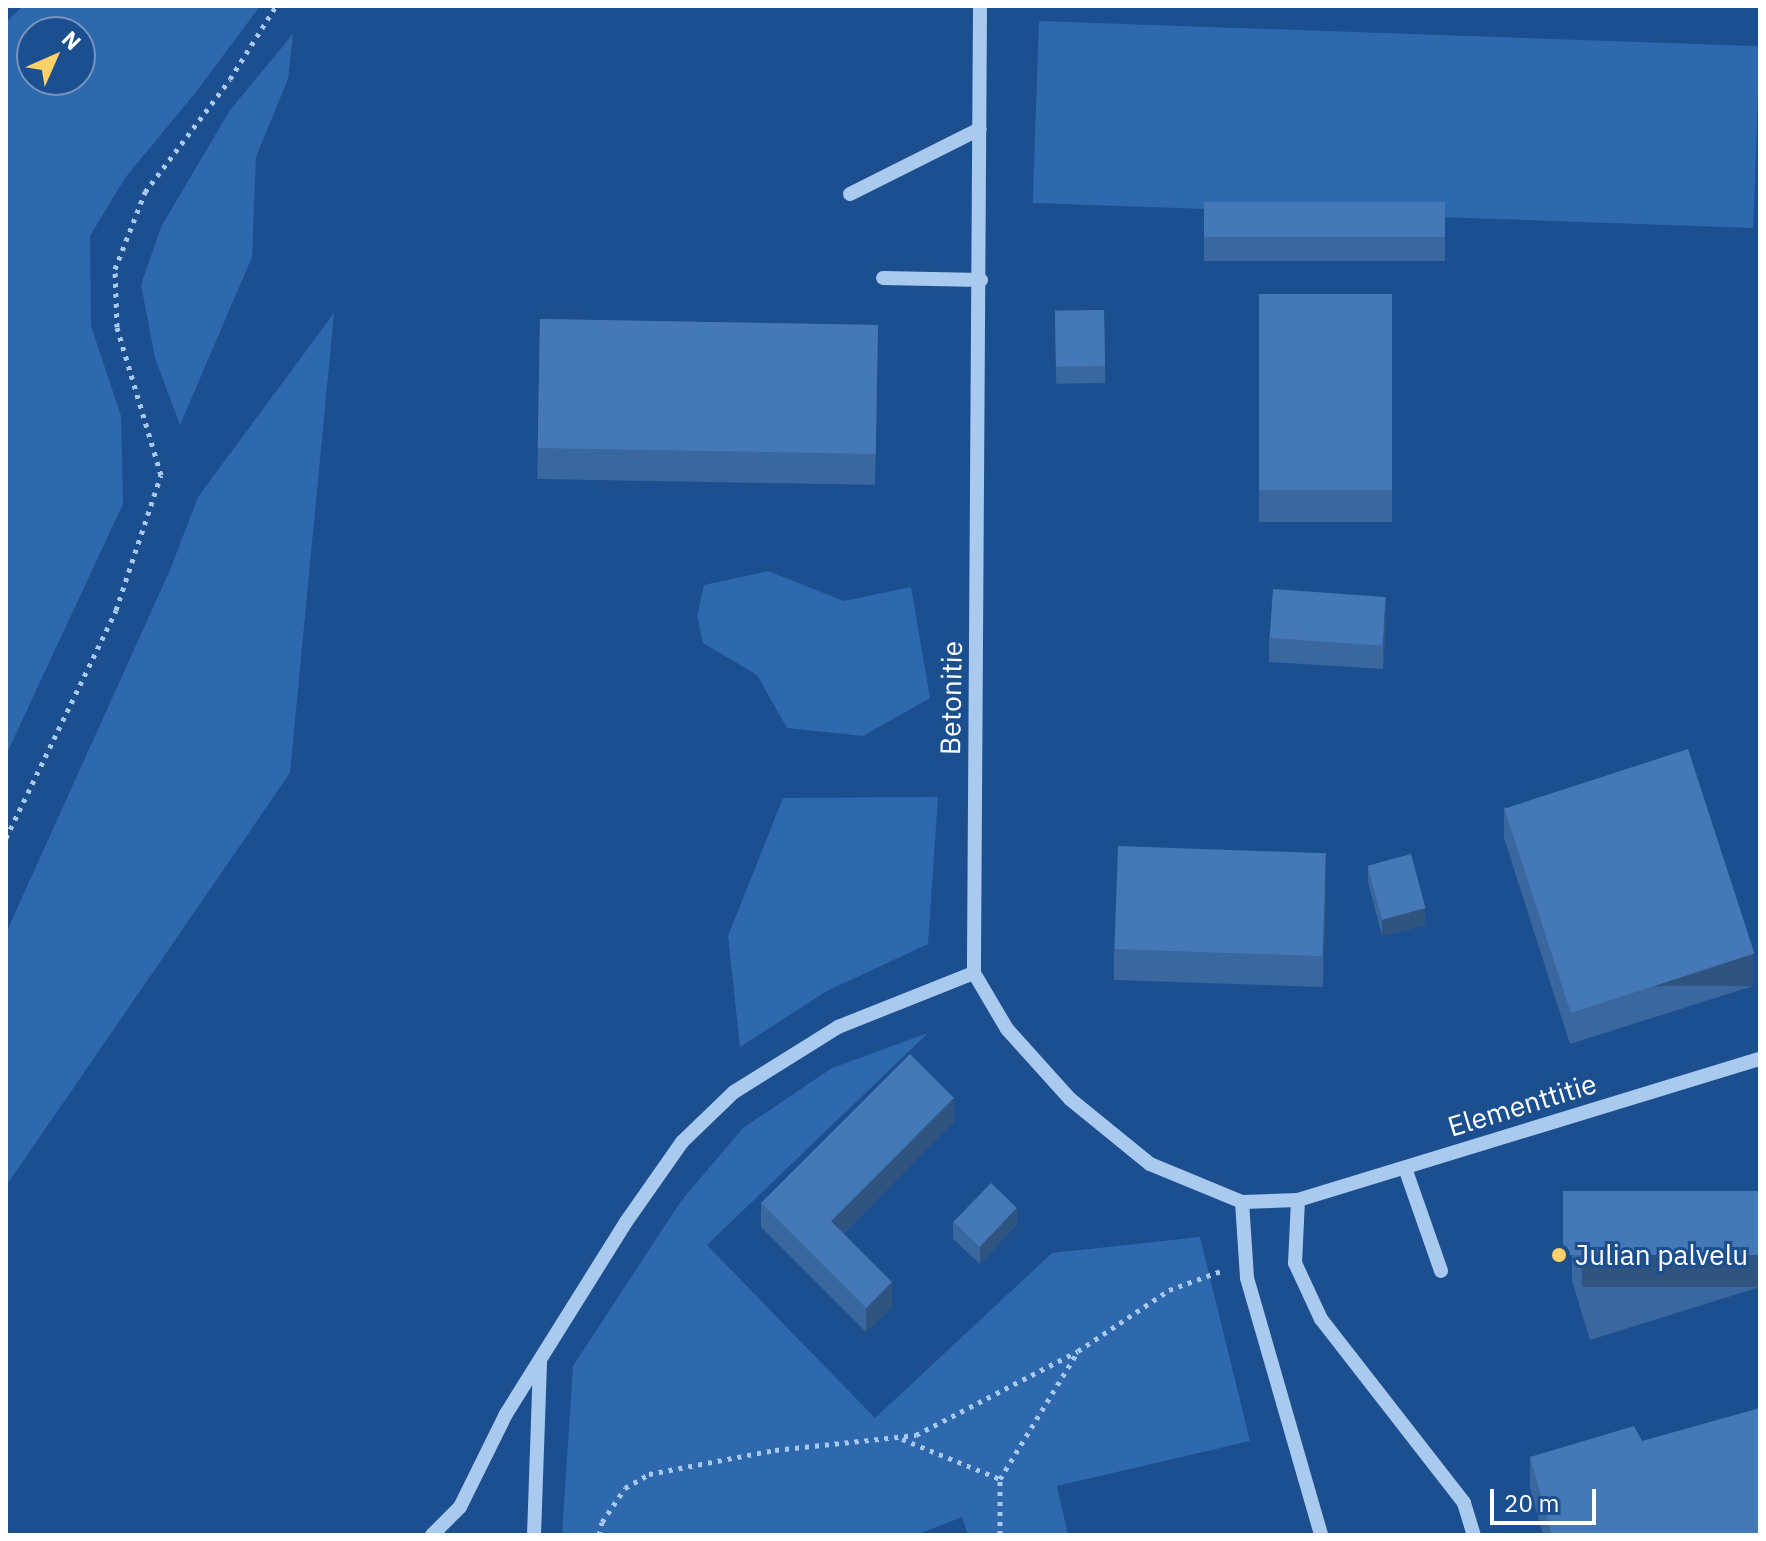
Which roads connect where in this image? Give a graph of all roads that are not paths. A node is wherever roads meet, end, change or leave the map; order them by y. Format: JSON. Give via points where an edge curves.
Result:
{"nodes":[{"id":1,"x":980,"y":6,"type":"edge"},
{"id":2,"x":980,"y":129,"type":"junction"},
{"id":3,"x":850,"y":194,"type":"dead end"},
{"id":4,"x":883,"y":278,"type":"dead end"},
{"id":5,"x":981,"y":280,"type":"junction"},
{"id":6,"x":974,"y":973,"type":"junction"},
{"id":7,"x":1760,"y":1059,"type":"edge"},
{"id":8,"x":1405,"y":1168,"type":"junction"},
{"id":9,"x":1298,"y":1200,"type":"junction"},
{"id":10,"x":1242,"y":1202,"type":"junction"},
{"id":11,"x":1441,"y":1271,"type":"dead end"},
{"id":12,"x":540,"y":1360,"type":"junction"},
{"id":13,"x":432,"y":1535,"type":"edge"},
{"id":14,"x":534,"y":1535,"type":"edge"},
{"id":15,"x":1321,"y":1535,"type":"edge"},
{"id":16,"x":1474,"y":1535,"type":"edge"}],
"edges":[{"from":1,"to":2,"type":"street","name":"Betonitie"},
{"from":2,"to":3,"type":"street"},
{"from":2,"to":5,"type":"street","name":"Betonitie"},
{"from":4,"to":5,"type":"street"},
{"from":5,"to":6,"type":"street","name":"Betonitie"},
{"from":6,"to":10,"type":"street","via":[[1007,1029],[1070,1099],[1150,1164]]},
{"from":6,"to":12,"type":"street","via":[[838,1027],[734,1092],[682,1142]]},
{"from":7,"to":8,"type":"street","name":"Elementtitie"},
{"from":8,"to":9,"type":"street","name":"Elementtitie"},
{"from":8,"to":11,"type":"street"},
{"from":9,"to":10,"type":"street"},
{"from":9,"to":16,"type":"street","via":[[1295,1263],[1321,1319],[1464,1503]]},
{"from":10,"to":15,"type":"street","via":[[1247,1278]]},
{"from":12,"to":13,"type":"street","via":[[506,1414],[460,1507]]},
{"from":12,"to":14,"type":"street"}]}
